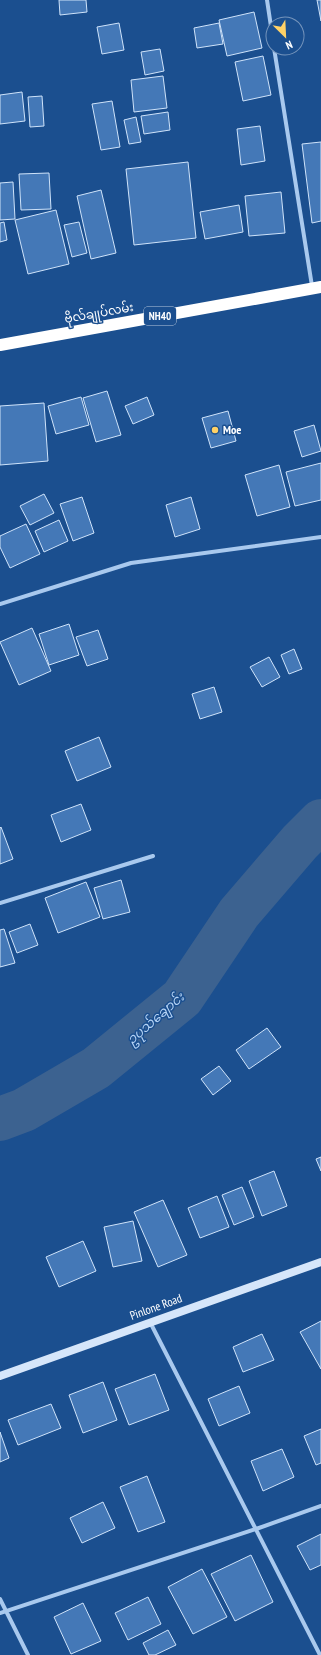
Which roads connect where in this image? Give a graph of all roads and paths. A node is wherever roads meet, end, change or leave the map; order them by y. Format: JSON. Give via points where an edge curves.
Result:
{"nodes":[{"id":1,"x":267,"y":0,"type":"edge"},
{"id":2,"x":269,"y":16,"type":"edge"},
{"id":3,"x":275,"y":56,"type":"edge"},
{"id":4,"x":317,"y":288,"type":"edge"},
{"id":5,"x":0,"y":345,"type":"edge"},
{"id":6,"x":321,"y":537,"type":"edge"},
{"id":7,"x":0,"y":604,"type":"edge"},
{"id":8,"x":153,"y":856,"type":"dead end"},
{"id":9,"x":0,"y":903,"type":"edge"},
{"id":10,"x":321,"y":1262,"type":"edge"},
{"id":11,"x":150,"y":1322,"type":"junction"},
{"id":12,"x":0,"y":1376,"type":"edge"},
{"id":13,"x":321,"y":1506,"type":"edge"},
{"id":14,"x":256,"y":1529,"type":"junction"},
{"id":15,"x":0,"y":1599,"type":"edge"},
{"id":16,"x":5,"y":1611,"type":"junction"},
{"id":17,"x":0,"y":1612,"type":"edge"},
{"id":18,"x":28,"y":1655,"type":"edge"},
{"id":19,"x":320,"y":1655,"type":"edge"}],
"edges":[{"from":1,"to":2,"type":"street"},
{"from":3,"to":4,"type":"street"},
{"from":4,"to":5,"type":"highway","name":"ဗိုလ်ချုပ်လမ်း","number":"NH40"},
{"from":6,"to":7,"type":"street","via":[[131,563]]},
{"from":8,"to":9,"type":"street"},
{"from":10,"to":11,"type":"street","name":"Pinlone Road"},
{"from":11,"to":12,"type":"street","name":"Pinlone Road"},
{"from":11,"to":14,"type":"street"},
{"from":13,"to":14,"type":"street"},
{"from":14,"to":16,"type":"street"},
{"from":14,"to":19,"type":"street"},
{"from":15,"to":16,"type":"street"},
{"from":16,"to":17,"type":"street"},
{"from":16,"to":18,"type":"street"}]}
